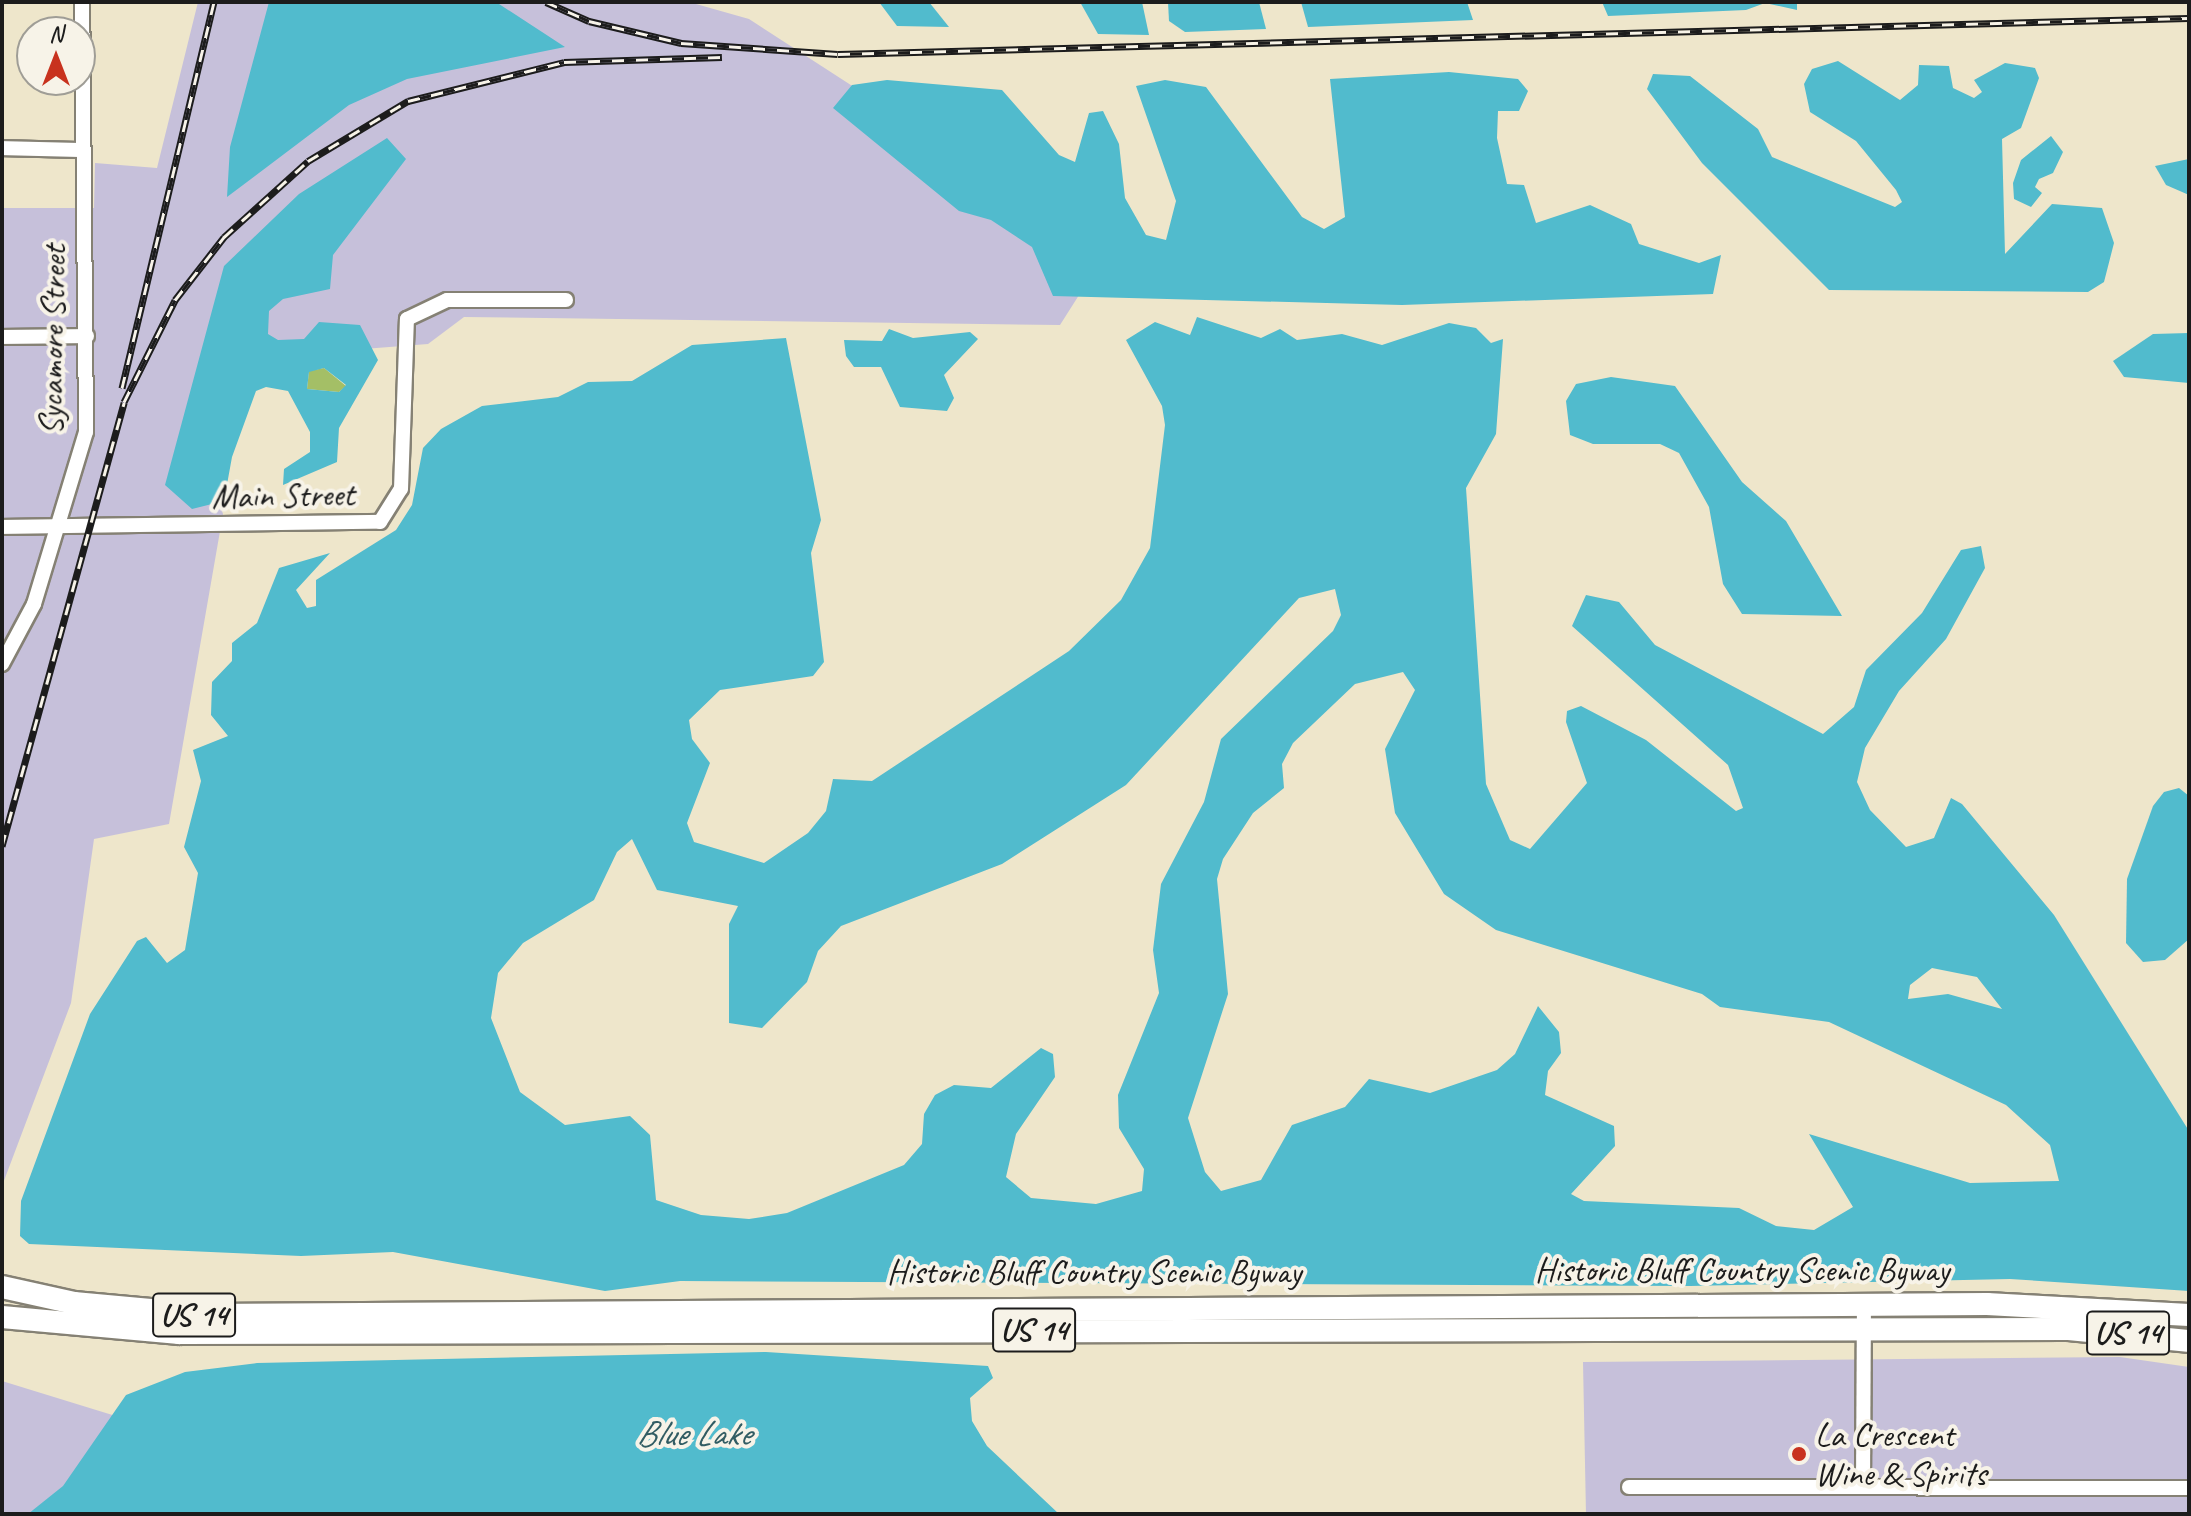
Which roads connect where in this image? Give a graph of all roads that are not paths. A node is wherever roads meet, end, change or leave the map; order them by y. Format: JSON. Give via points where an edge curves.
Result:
{"nodes":[{"id":1,"x":82,"y":2,"type":"edge"},
{"id":2,"x":2,"y":148,"type":"edge"},
{"id":3,"x":83,"y":150,"type":"junction"},
{"id":4,"x":566,"y":300,"type":"dead end"},
{"id":5,"x":87,"y":336,"type":"junction"},
{"id":6,"x":2,"y":337,"type":"edge"},
{"id":7,"x":2,"y":527,"type":"edge"},
{"id":8,"x":54,"y":527,"type":"junction"},
{"id":9,"x":2,"y":664,"type":"edge"},
{"id":10,"x":2,"y":1287,"type":"edge"},
{"id":11,"x":1864,"y":1305,"type":"junction"},
{"id":12,"x":2189,"y":1315,"type":"edge"},
{"id":13,"x":2,"y":1317,"type":"edge"},
{"id":14,"x":1864,"y":1328,"type":"junction"},
{"id":15,"x":2189,"y":1341,"type":"edge"},
{"id":16,"x":1863,"y":1485,"type":"junction"},
{"id":17,"x":1629,"y":1487,"type":"dead end"},
{"id":18,"x":2189,"y":1488,"type":"edge"}],
"edges":[{"from":1,"to":3,"type":"street","name":"Sycamore Street"},
{"from":2,"to":3,"type":"street"},
{"from":3,"to":5,"type":"street","name":"Sycamore Street"},
{"from":4,"to":8,"type":"street","name":"Main Street","via":[[447,300],[407,319],[401,489],[380,522]]},
{"from":5,"to":6,"type":"street"},
{"from":5,"to":8,"type":"street","name":"Sycamore Street","via":[[86,432]]},
{"from":7,"to":8,"type":"street","name":"Main Street"},
{"from":8,"to":9,"type":"street","name":"Sycamore Street","via":[[34,604]]},
{"from":10,"to":11,"type":"main road","name":"Historic Bluff Country Scenic Byway","number":"US 14","via":[[74,1303],[205,1315]]},
{"from":11,"to":12,"type":"main road","name":"Historic Bluff Country Scenic Byway","number":"US 14","via":[[2115,1307]]},
{"from":11,"to":14,"type":"street"},
{"from":13,"to":14,"type":"main road","name":"Historic Bluff Country Scenic Byway","number":"US 14","via":[[179,1333]]},
{"from":14,"to":15,"type":"main road","name":"Historic Bluff Country Scenic Byway","number":"US 14","via":[[2067,1329]]},
{"from":14,"to":16,"type":"street"},
{"from":16,"to":17,"type":"street"},
{"from":16,"to":18,"type":"street"}]}
